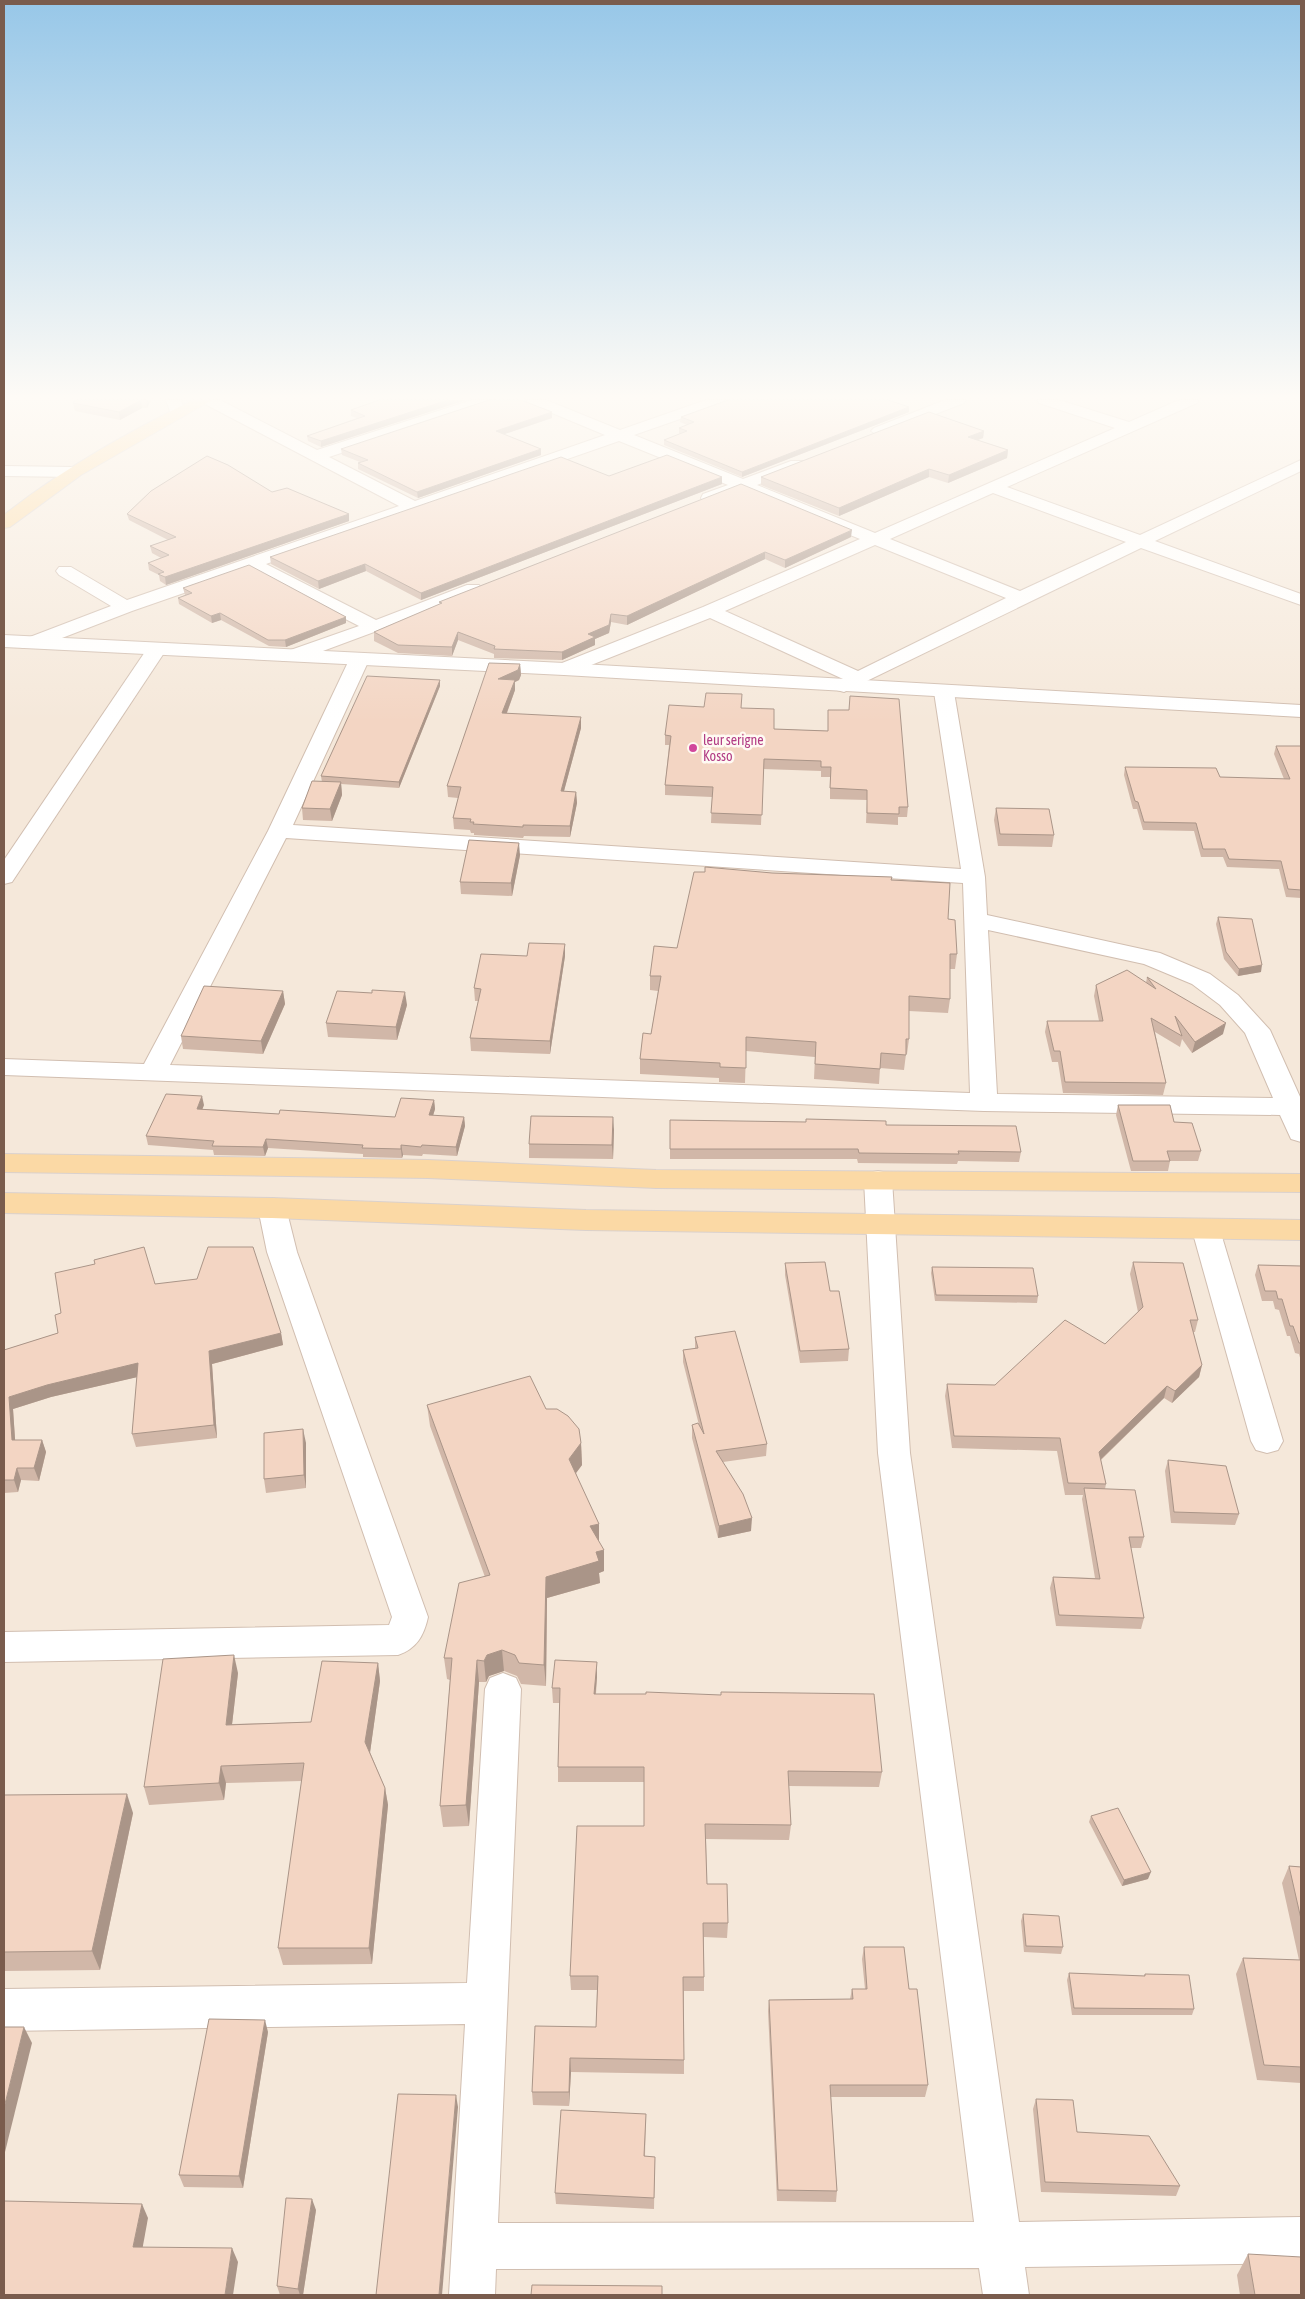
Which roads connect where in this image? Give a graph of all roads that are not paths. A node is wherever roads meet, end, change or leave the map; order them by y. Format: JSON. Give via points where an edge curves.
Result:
{"nodes":[{"id":1,"x":26,"y":507,"type":"edge"},
{"id":2,"x":410,"y":507,"type":"edge"},
{"id":3,"x":797,"y":507,"type":"edge"},
{"id":4,"x":946,"y":507,"type":"edge"},
{"id":5,"x":1048,"y":507,"type":"edge"},
{"id":6,"x":1212,"y":507,"type":"edge"},
{"id":7,"x":4,"y":523,"type":"edge"},
{"id":8,"x":875,"y":539,"type":"junction"},
{"id":9,"x":1141,"y":541,"type":"junction"},
{"id":10,"x":251,"y":563,"type":"junction"},
{"id":11,"x":65,"y":571,"type":"dead end"},
{"id":12,"x":485,"y":585,"type":"edge"},
{"id":13,"x":1021,"y":598,"type":"junction"},
{"id":14,"x":1301,"y":600,"type":"edge"},
{"id":15,"x":125,"y":607,"type":"junction"},
{"id":16,"x":710,"y":611,"type":"junction"},
{"id":17,"x":375,"y":628,"type":"junction"},
{"id":18,"x":4,"y":641,"type":"edge"},
{"id":19,"x":29,"y":644,"type":"junction"},
{"id":20,"x":156,"y":650,"type":"junction"},
{"id":21,"x":289,"y":657,"type":"junction"},
{"id":22,"x":359,"y":660,"type":"junction"},
{"id":23,"x":564,"y":669,"type":"junction"},
{"id":24,"x":850,"y":682,"type":"junction"},
{"id":25,"x":944,"y":692,"type":"junction"},
{"id":26,"x":1301,"y":711,"type":"edge"},
{"id":27,"x":279,"y":831,"type":"junction"},
{"id":28,"x":4,"y":876,"type":"edge"},
{"id":29,"x":974,"y":877,"type":"junction"},
{"id":30,"x":977,"y":920,"type":"junction"},
{"id":31,"x":4,"y":1067,"type":"edge"},
{"id":32,"x":153,"y":1072,"type":"junction"},
{"id":33,"x":984,"y":1102,"type":"junction"},
{"id":34,"x":1297,"y":1107,"type":"edge"},
{"id":35,"x":1301,"y":1133,"type":"edge"},
{"id":36,"x":4,"y":1163,"type":"edge"},
{"id":37,"x":878,"y":1180,"type":"junction"},
{"id":38,"x":1301,"y":1183,"type":"edge"},
{"id":39,"x":4,"y":1203,"type":"edge"},
{"id":40,"x":272,"y":1208,"type":"junction"},
{"id":41,"x":880,"y":1225,"type":"junction"},
{"id":42,"x":1206,"y":1230,"type":"junction"},
{"id":43,"x":1301,"y":1230,"type":"edge"},
{"id":44,"x":1267,"y":1441,"type":"dead end"},
{"id":45,"x":4,"y":1647,"type":"edge"},
{"id":46,"x":503,"y":1689,"type":"dead end"},
{"id":47,"x":486,"y":2003,"type":"junction"},
{"id":48,"x":4,"y":2010,"type":"edge"},
{"id":49,"x":1301,"y":2240,"type":"edge"},
{"id":50,"x":1000,"y":2245,"type":"junction"},
{"id":51,"x":476,"y":2246,"type":"junction"},
{"id":52,"x":472,"y":2295,"type":"edge"},
{"id":53,"x":1006,"y":2295,"type":"edge"}],
"edges":[{"from":1,"to":7,"type":"main road"},
{"from":2,"to":10,"type":"street"},
{"from":3,"to":8,"type":"street"},
{"from":4,"to":8,"type":"street"},
{"from":5,"to":9,"type":"street"},
{"from":6,"to":9,"type":"street"},
{"from":8,"to":13,"type":"street"},
{"from":8,"to":16,"type":"street"},
{"from":9,"to":13,"type":"street"},
{"from":9,"to":14,"type":"street"},
{"from":10,"to":15,"type":"street"},
{"from":10,"to":17,"type":"street"},
{"from":11,"to":15,"type":"street"},
{"from":12,"to":17,"type":"street"},
{"from":13,"to":24,"type":"street"},
{"from":15,"to":19,"type":"street"},
{"from":16,"to":23,"type":"street"},
{"from":16,"to":24,"type":"street"},
{"from":17,"to":21,"type":"street"},
{"from":18,"to":19,"type":"street"},
{"from":19,"to":20,"type":"street"},
{"from":20,"to":21,"type":"street"},
{"from":20,"to":28,"type":"street"},
{"from":21,"to":22,"type":"street"},
{"from":22,"to":23,"type":"street"},
{"from":22,"to":27,"type":"street"},
{"from":23,"to":24,"type":"street"},
{"from":24,"to":25,"type":"street"},
{"from":25,"to":26,"type":"street"},
{"from":25,"to":29,"type":"street"},
{"from":27,"to":29,"type":"street"},
{"from":27,"to":32,"type":"street"},
{"from":29,"to":30,"type":"street"},
{"from":30,"to":33,"type":"street"},
{"from":30,"to":34,"type":"street","via":[[1150,958],[1201,979],[1229,1000],[1257,1030]]},
{"from":31,"to":32,"type":"street"},
{"from":32,"to":33,"type":"street"},
{"from":33,"to":34,"type":"street"},
{"from":34,"to":35,"type":"street"},
{"from":36,"to":37,"type":"main road","via":[[428,1169],[656,1179]]},
{"from":37,"to":38,"type":"main road"},
{"from":37,"to":41,"type":"street"},
{"from":39,"to":40,"type":"main road"},
{"from":40,"to":41,"type":"main road","via":[[586,1220]]},
{"from":40,"to":45,"type":"street","via":[[282,1252],[410,1617],[405,1632],[398,1640]]},
{"from":41,"to":42,"type":"main road"},
{"from":41,"to":50,"type":"street","via":[[894,1453]]},
{"from":42,"to":43,"type":"main road"},
{"from":42,"to":44,"type":"street"},
{"from":46,"to":47,"type":"street"},
{"from":47,"to":48,"type":"street"},
{"from":47,"to":51,"type":"street"},
{"from":49,"to":50,"type":"street"},
{"from":50,"to":51,"type":"street"},
{"from":50,"to":53,"type":"street"},
{"from":51,"to":52,"type":"street"}]}
